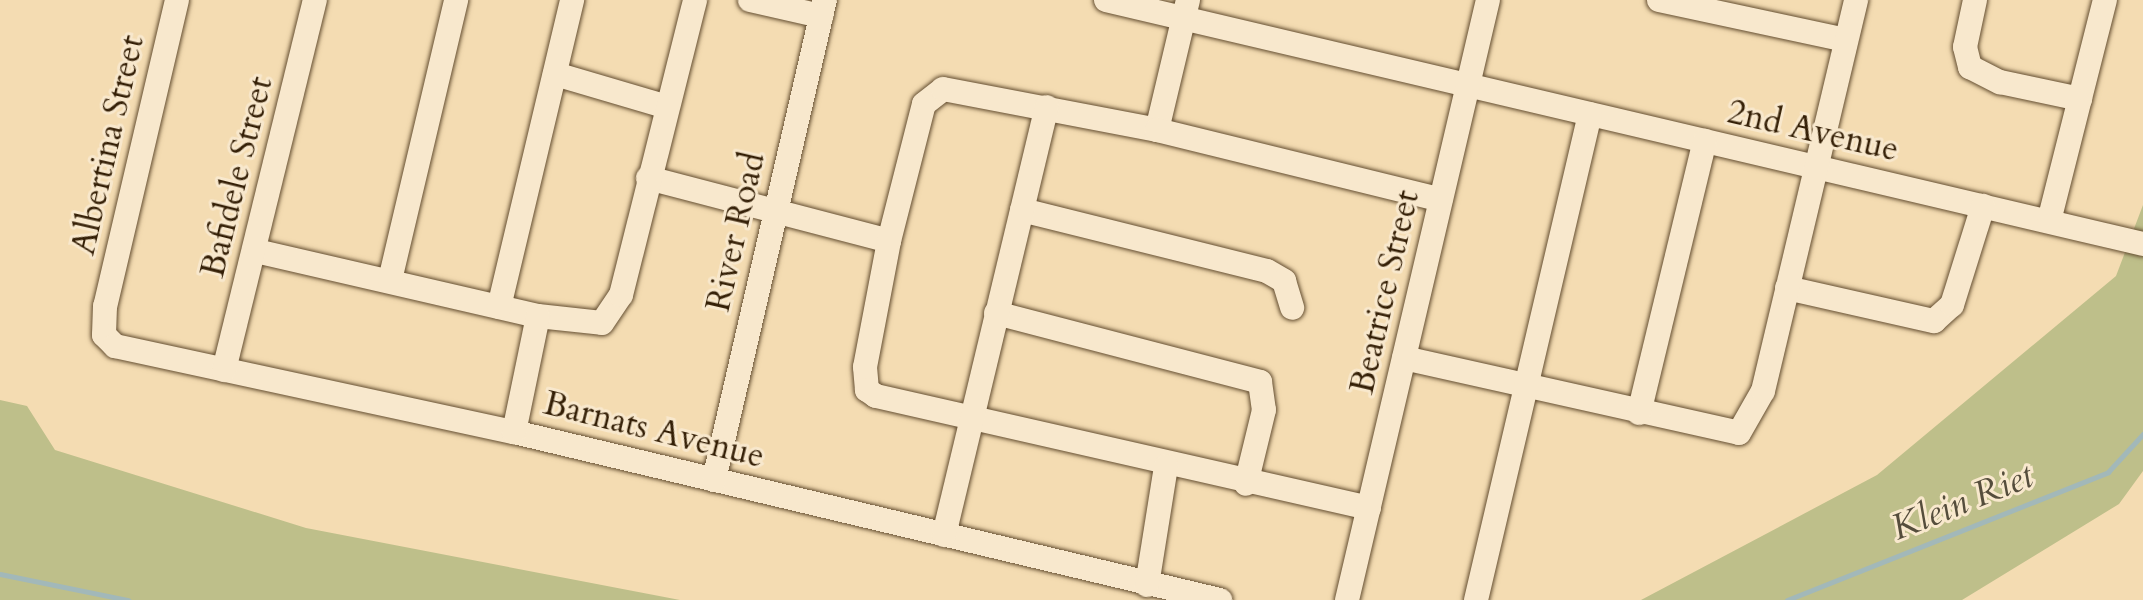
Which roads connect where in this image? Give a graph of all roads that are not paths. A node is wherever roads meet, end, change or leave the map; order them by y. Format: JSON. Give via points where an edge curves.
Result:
{"nodes":[{"id":1,"x":177,"y":0,"type":"edge"},
{"id":2,"x":315,"y":0,"type":"edge"},
{"id":3,"x":456,"y":0,"type":"edge"},
{"id":4,"x":572,"y":0,"type":"edge"},
{"id":5,"x":695,"y":0,"type":"edge"},
{"id":6,"x":750,"y":0,"type":"edge"},
{"id":7,"x":1106,"y":0,"type":"edge"},
{"id":8,"x":1488,"y":0,"type":"edge"},
{"id":9,"x":1659,"y":0,"type":"edge"},
{"id":10,"x":1856,"y":0,"type":"edge"},
{"id":11,"x":1975,"y":0,"type":"edge"},
{"id":12,"x":2105,"y":0,"type":"edge"},
{"id":13,"x":823,"y":8,"type":"edge"},
{"id":14,"x":1734,"y":8,"type":"edge"},
{"id":15,"x":1186,"y":9,"type":"edge"},
{"id":16,"x":1846,"y":40,"type":"junction"},
{"id":17,"x":555,"y":74,"type":"junction"},
{"id":18,"x":1468,"y":86,"type":"junction"},
{"id":19,"x":2080,"y":99,"type":"junction"},
{"id":20,"x":664,"y":106,"type":"junction"},
{"id":21,"x":1047,"y":107,"type":"junction"},
{"id":22,"x":1590,"y":114,"type":"junction"},
{"id":23,"x":1157,"y":130,"type":"junction"},
{"id":24,"x":1705,"y":141,"type":"junction"},
{"id":25,"x":1816,"y":167,"type":"junction"},
{"id":26,"x":648,"y":178,"type":"junction"},
{"id":27,"x":1441,"y":200,"type":"junction"},
{"id":28,"x":1983,"y":206,"type":"junction"},
{"id":29,"x":1022,"y":210,"type":"junction"},
{"id":30,"x":776,"y":211,"type":"junction"},
{"id":31,"x":2049,"y":221,"type":"junction"},
{"id":32,"x":889,"y":241,"type":"junction"},
{"id":33,"x":2143,"y":244,"type":"edge"},
{"id":34,"x":256,"y":251,"type":"junction"},
{"id":35,"x":390,"y":280,"type":"junction"},
{"id":36,"x":1787,"y":288,"type":"junction"},
{"id":37,"x":105,"y":306,"type":"joint"},
{"id":38,"x":499,"y":307,"type":"junction"},
{"id":39,"x":1292,"y":308,"type":"dead end"},
{"id":40,"x":996,"y":313,"type":"junction"},
{"id":41,"x":538,"y":316,"type":"junction"},
{"id":42,"x":1404,"y":358,"type":"junction"},
{"id":43,"x":224,"y":370,"type":"junction"},
{"id":44,"x":1528,"y":387,"type":"junction"},
{"id":45,"x":1639,"y":413,"type":"junction"},
{"id":46,"x":971,"y":420,"type":"junction"},
{"id":47,"x":514,"y":432,"type":"junction"},
{"id":48,"x":1166,"y":467,"type":"junction"},
{"id":49,"x":714,"y":480,"type":"junction"},
{"id":50,"x":1246,"y":484,"type":"junction"},
{"id":51,"x":1369,"y":508,"type":"junction"},
{"id":52,"x":944,"y":535,"type":"junction"},
{"id":53,"x":1147,"y":585,"type":"junction"},
{"id":54,"x":1220,"y":600,"type":"edge"},
{"id":55,"x":1347,"y":600,"type":"edge"},
{"id":56,"x":1476,"y":600,"type":"edge"}],
"edges":[{"from":1,"to":37,"type":"street","name":"Albertina Street"},
{"from":2,"to":34,"type":"street","name":"Bafidele Street"},
{"from":3,"to":35,"type":"street"},
{"from":4,"to":17,"type":"street"},
{"from":5,"to":20,"type":"street"},
{"from":6,"to":13,"type":"street"},
{"from":7,"to":15,"type":"street","name":"2nd Avenue"},
{"from":8,"to":18,"type":"street","name":"Beatrice Street"},
{"from":9,"to":14,"type":"street"},
{"from":10,"to":16,"type":"street"},
{"from":11,"to":19,"type":"street","via":[[1965,47],[1970,67],[2000,82]]},
{"from":12,"to":19,"type":"street"},
{"from":13,"to":30,"type":"street","name":"River Road"},
{"from":14,"to":16,"type":"street"},
{"from":15,"to":18,"type":"street","name":"2nd Avenue"},
{"from":15,"to":23,"type":"street"},
{"from":16,"to":25,"type":"street"},
{"from":17,"to":20,"type":"street"},
{"from":17,"to":38,"type":"street"},
{"from":18,"to":22,"type":"street","name":"2nd Avenue"},
{"from":18,"to":27,"type":"street","name":"Beatrice Street"},
{"from":19,"to":31,"type":"street"},
{"from":20,"to":26,"type":"street"},
{"from":21,"to":23,"type":"street"},
{"from":21,"to":29,"type":"street"},
{"from":21,"to":32,"type":"street","via":[[956,89],[934,91],[921,114]]},
{"from":22,"to":24,"type":"street","name":"2nd Avenue"},
{"from":22,"to":44,"type":"street"},
{"from":23,"to":27,"type":"street"},
{"from":24,"to":25,"type":"street","name":"2nd Avenue"},
{"from":24,"to":45,"type":"street"},
{"from":25,"to":28,"type":"street","name":"2nd Avenue"},
{"from":25,"to":36,"type":"street"},
{"from":26,"to":30,"type":"street"},
{"from":26,"to":41,"type":"street","via":[[611,317],[594,326]]},
{"from":27,"to":42,"type":"street","name":"Beatrice Street"},
{"from":28,"to":31,"type":"street","name":"2nd Avenue"},
{"from":28,"to":36,"type":"street","via":[[1952,305],[1934,321]]},
{"from":29,"to":39,"type":"street","via":[[1267,271],[1284,281]]},
{"from":29,"to":40,"type":"street"},
{"from":30,"to":32,"type":"street"},
{"from":30,"to":49,"type":"street","name":"River Road"},
{"from":31,"to":33,"type":"street","name":"2nd Avenue"},
{"from":32,"to":46,"type":"street","via":[[867,350],[867,390]]},
{"from":34,"to":35,"type":"street"},
{"from":34,"to":43,"type":"street","name":"Bafidele Street"},
{"from":35,"to":38,"type":"street"},
{"from":36,"to":45,"type":"street","via":[[1763,391],[1739,433]]},
{"from":37,"to":43,"type":"street","name":"Barnats Avenue","via":[[104,335],[115,346]]},
{"from":38,"to":41,"type":"street"},
{"from":40,"to":46,"type":"street"},
{"from":40,"to":50,"type":"street","via":[[1260,382],[1264,410]]},
{"from":41,"to":47,"type":"street"},
{"from":42,"to":44,"type":"street"},
{"from":42,"to":51,"type":"street","name":"Beatrice Street"},
{"from":43,"to":47,"type":"street","name":"Barnats Avenue"},
{"from":44,"to":45,"type":"street"},
{"from":44,"to":56,"type":"street"},
{"from":46,"to":48,"type":"street"},
{"from":46,"to":52,"type":"street"},
{"from":47,"to":49,"type":"street","name":"Barnats Avenue"},
{"from":48,"to":50,"type":"street"},
{"from":48,"to":53,"type":"street"},
{"from":49,"to":52,"type":"street","name":"Barnats Avenue"},
{"from":50,"to":51,"type":"street"},
{"from":51,"to":55,"type":"street","name":"Beatrice Street"},
{"from":52,"to":53,"type":"street","name":"Barnats Avenue"},
{"from":53,"to":54,"type":"street","name":"Barnats Avenue"}]}
